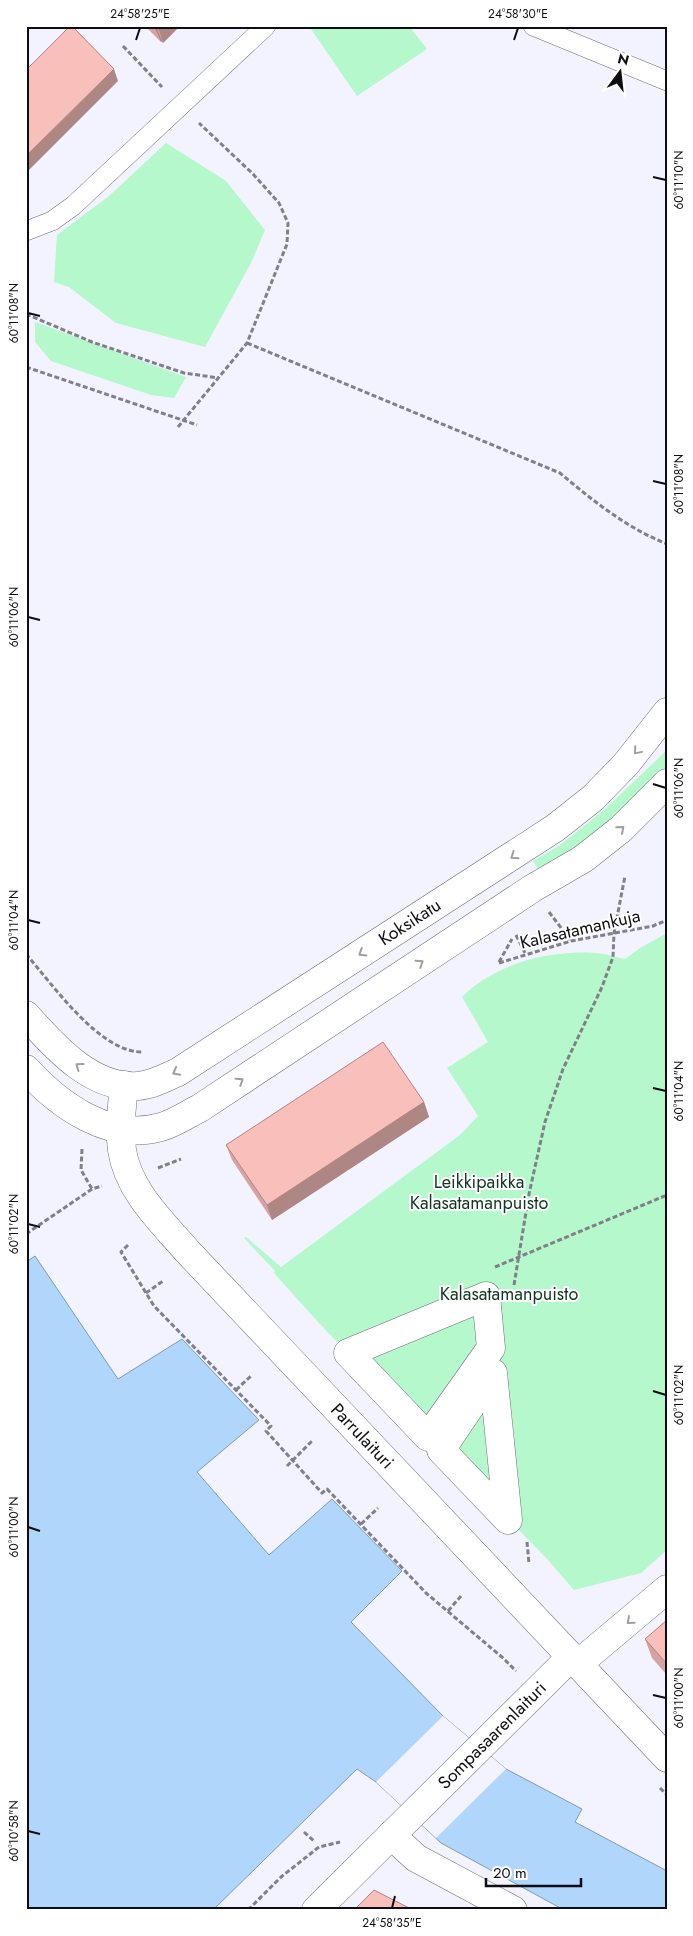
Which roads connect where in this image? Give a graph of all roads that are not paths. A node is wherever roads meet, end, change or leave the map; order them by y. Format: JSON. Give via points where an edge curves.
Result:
{"nodes":[{"id":1,"x":266,"y":26,"type":"edge"},
{"id":2,"x":533,"y":26,"type":"edge"},
{"id":3,"x":667,"y":81,"type":"edge"},
{"id":4,"x":26,"y":231,"type":"edge"},
{"id":5,"x":667,"y":712,"type":"edge"},
{"id":6,"x":667,"y":784,"type":"edge"},
{"id":7,"x":26,"y":1015,"type":"edge"},
{"id":8,"x":26,"y":1069,"type":"edge"},
{"id":9,"x":124,"y":1085,"type":"junction"},
{"id":10,"x":120,"y":1129,"type":"junction"},
{"id":11,"x":428,"y":1437,"type":"joint"},
{"id":12,"x":667,"y":1589,"type":"edge"},
{"id":13,"x":574,"y":1660,"type":"junction"},
{"id":14,"x":667,"y":1758,"type":"edge"},
{"id":15,"x":391,"y":1835,"type":"junction"},
{"id":16,"x":316,"y":1910,"type":"edge"},
{"id":17,"x":513,"y":1910,"type":"edge"}],
"edges":[{"from":1,"to":4,"type":"lane","via":[[72,206],[52,220]]},
{"from":2,"to":3,"type":"lane"},
{"from":5,"to":9,"type":"street","name":"Koksikatu","one_way":true,"via":[[626,764],[593,798],[555,828],[178,1072],[144,1085]]},
{"from":10,"to":6,"type":"street","one_way":true,"via":[[162,1126],[200,1108],[540,899]]},
{"from":9,"to":7,"type":"street","one_way":true,"via":[[83,1069]]},
{"from":8,"to":10,"type":"street","via":[[50,1094],[80,1114]]},
{"from":9,"to":10,"type":"street","name":"Parrulaituri"},
{"from":10,"to":13,"type":"street","name":"Parrulaituri","via":[[122,1152],[130,1178],[148,1206]]},
{"from":11,"to":11,"type":"street","via":[[491,1348],[486,1296],[348,1353]]},
{"from":12,"to":13,"type":"street","name":"Sompasaarenlaituri","one_way":true},
{"from":13,"to":14,"type":"street","name":"Parrulaituri"},
{"from":13,"to":15,"type":"street","name":"Sompasaarenlaituri","via":[[536,1690]]},
{"from":15,"to":16,"type":"street","name":"Sompasaarenlaituri"},
{"from":15,"to":17,"type":"street","via":[[416,1858]]}]}
